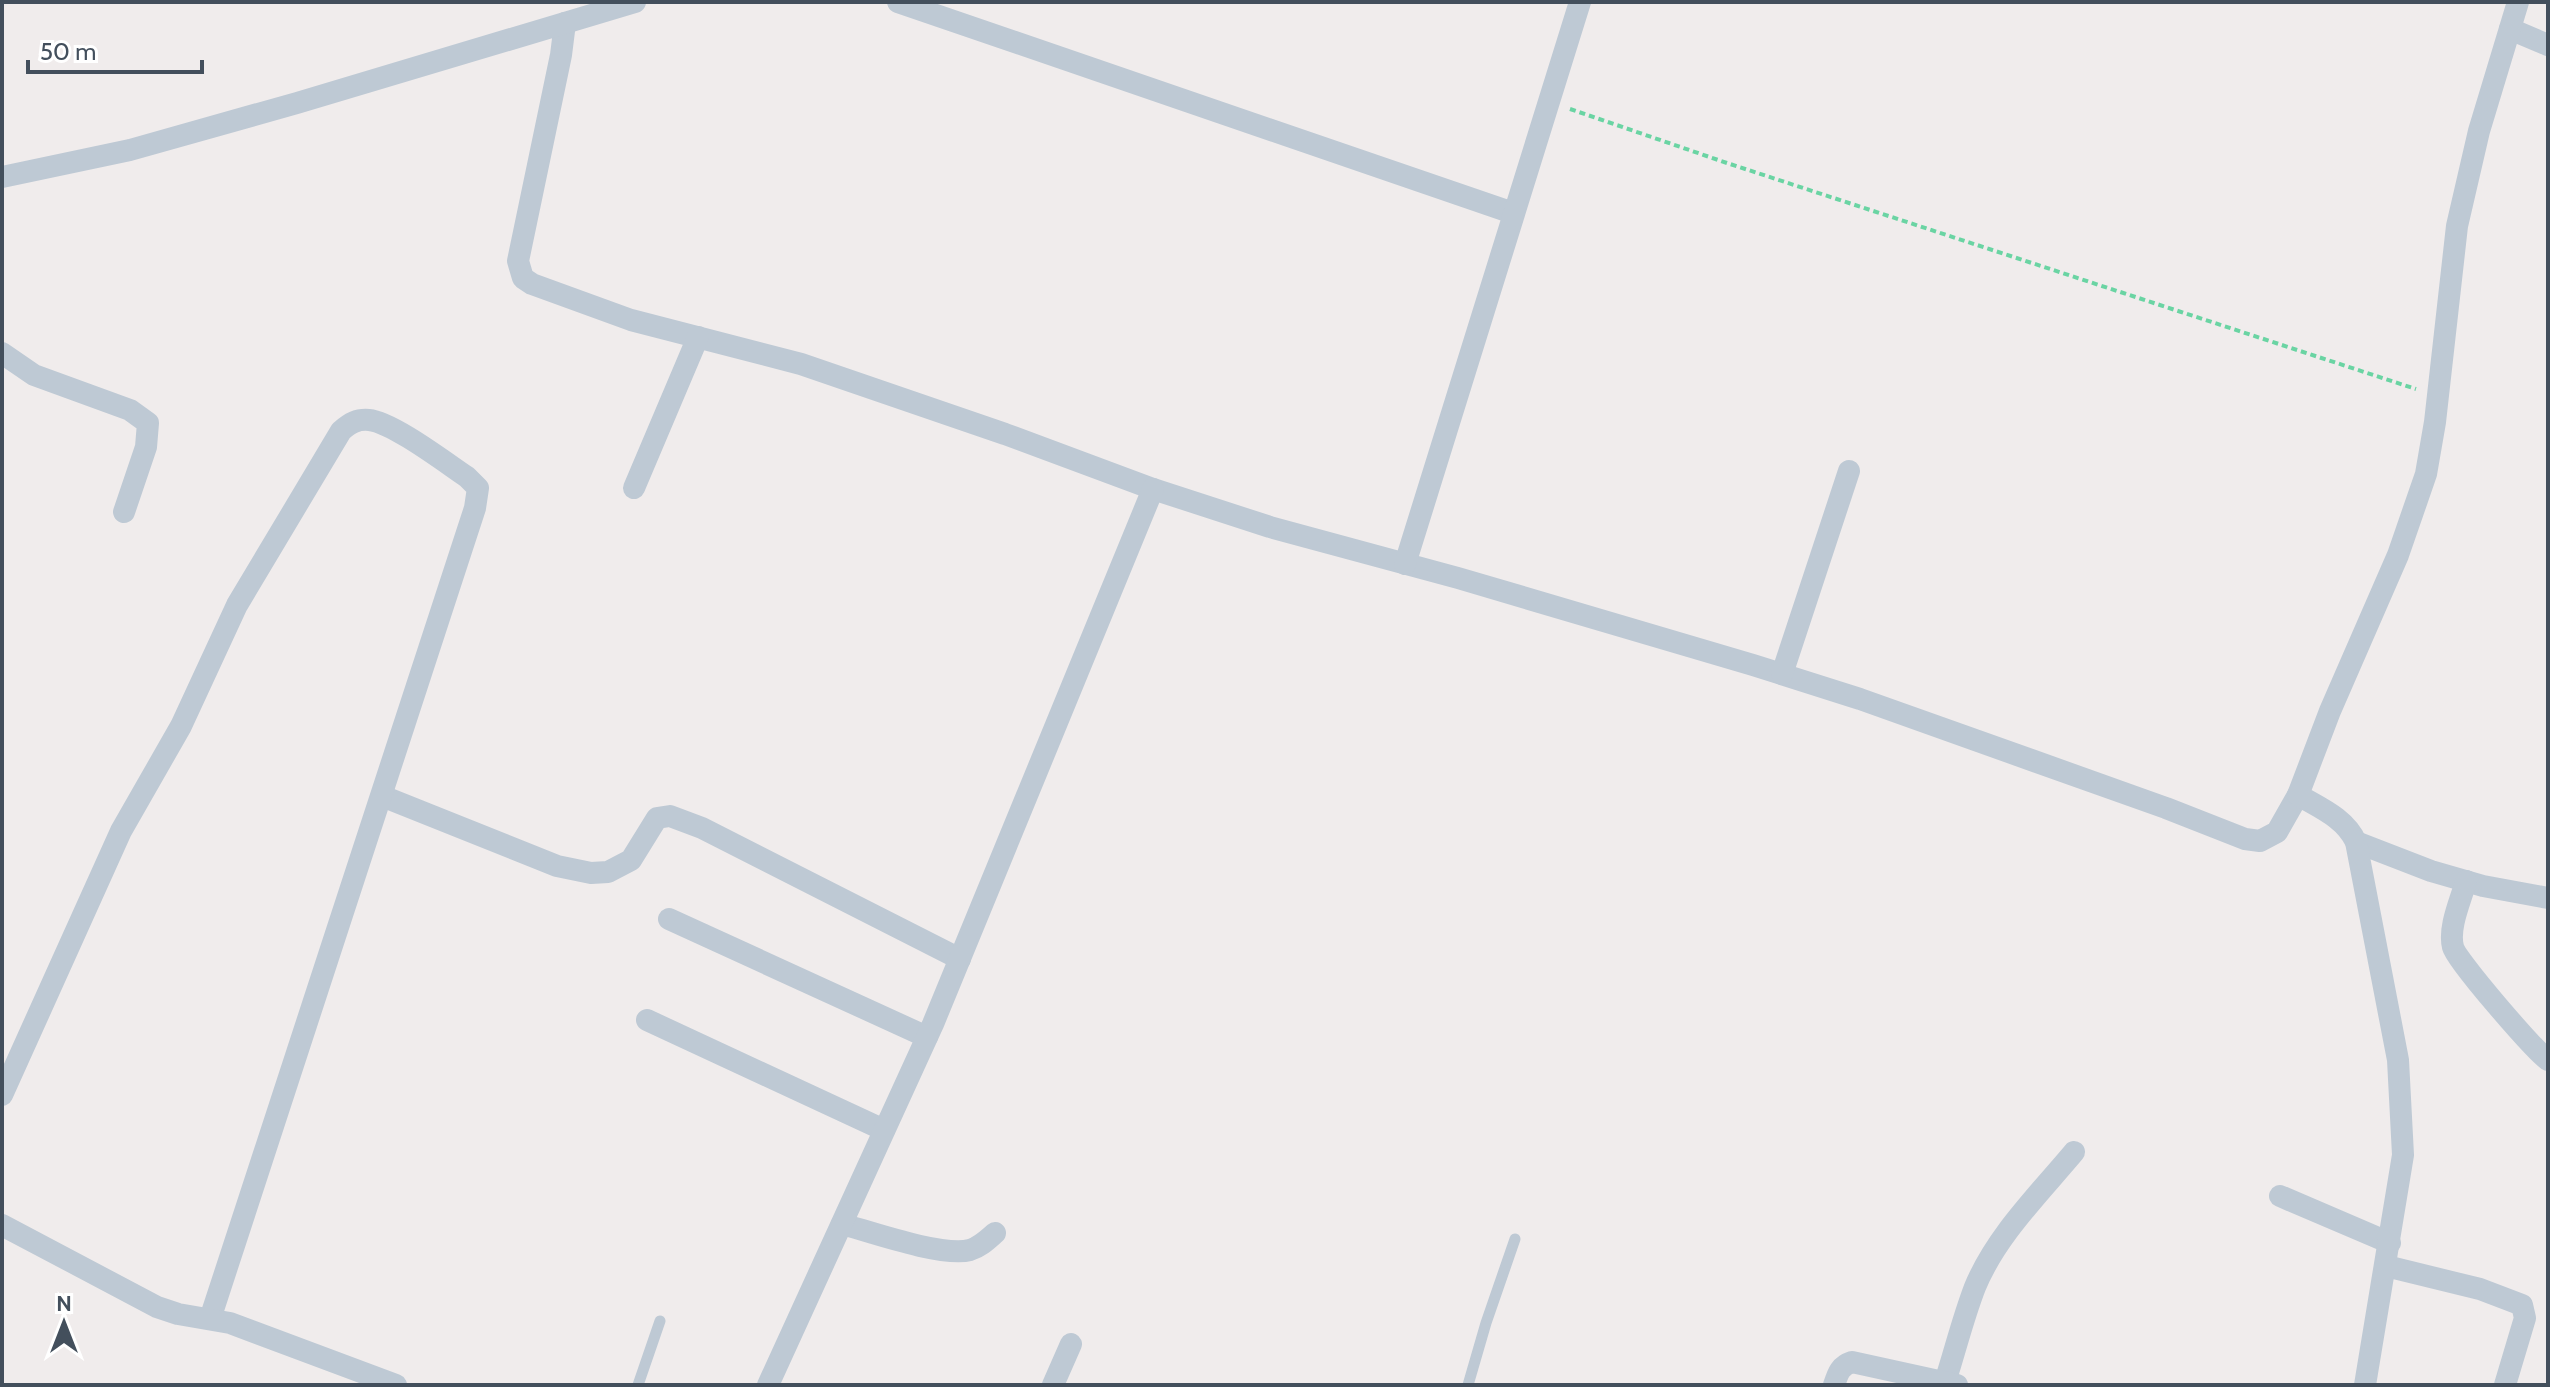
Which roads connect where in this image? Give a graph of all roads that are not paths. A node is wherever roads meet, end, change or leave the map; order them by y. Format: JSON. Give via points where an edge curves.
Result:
{"nodes":[{"id":1,"x":898,"y":2,"type":"edge"},
{"id":2,"x":1580,"y":2,"type":"edge"},
{"id":3,"x":2518,"y":2,"type":"edge"},
{"id":4,"x":627,"y":3,"type":"edge"},
{"id":5,"x":565,"y":23,"type":"junction"},
{"id":6,"x":2510,"y":29,"type":"junction"},
{"id":7,"x":2548,"y":45,"type":"edge"},
{"id":8,"x":2,"y":177,"type":"edge"},
{"id":9,"x":1513,"y":213,"type":"junction"},
{"id":10,"x":698,"y":337,"type":"junction"},
{"id":11,"x":2,"y":353,"type":"edge"},
{"id":12,"x":1849,"y":471,"type":"dead end"},
{"id":13,"x":634,"y":488,"type":"dead end"},
{"id":14,"x":1153,"y":489,"type":"junction"},
{"id":15,"x":124,"y":512,"type":"dead end"},
{"id":16,"x":1405,"y":564,"type":"junction"},
{"id":17,"x":1782,"y":674,"type":"junction"},
{"id":18,"x":2298,"y":795,"type":"junction"},
{"id":19,"x":382,"y":796,"type":"junction"},
{"id":20,"x":2356,"y":842,"type":"junction"},
{"id":21,"x":2466,"y":881,"type":"junction"},
{"id":22,"x":2548,"y":898,"type":"edge"},
{"id":23,"x":669,"y":919,"type":"dead end"},
{"id":24,"x":960,"y":959,"type":"junction"},
{"id":25,"x":647,"y":1020,"type":"dead end"},
{"id":26,"x":927,"y":1037,"type":"junction"},
{"id":27,"x":2548,"y":1060,"type":"edge"},
{"id":28,"x":2,"y":1095,"type":"edge"},
{"id":29,"x":884,"y":1130,"type":"junction"},
{"id":30,"x":2074,"y":1152,"type":"dead end"},
{"id":31,"x":2280,"y":1196,"type":"dead end"},
{"id":32,"x":842,"y":1224,"type":"junction"},
{"id":33,"x":2,"y":1225,"type":"edge"},
{"id":34,"x":995,"y":1233,"type":"dead end"},
{"id":35,"x":1515,"y":1239,"type":"dead end"},
{"id":36,"x":2390,"y":1243,"type":"junction"},
{"id":37,"x":2386,"y":1266,"type":"junction"},
{"id":38,"x":210,"y":1319,"type":"junction"},
{"id":39,"x":660,"y":1321,"type":"dead end"},
{"id":40,"x":1071,"y":1344,"type":"dead end"},
{"id":41,"x":1952,"y":1384,"type":"edge"},
{"id":42,"x":396,"y":1385,"type":"edge"},
{"id":43,"x":638,"y":1385,"type":"edge"},
{"id":44,"x":768,"y":1385,"type":"edge"},
{"id":45,"x":1053,"y":1385,"type":"edge"},
{"id":46,"x":1468,"y":1385,"type":"edge"},
{"id":47,"x":1834,"y":1385,"type":"edge"},
{"id":48,"x":2365,"y":1385,"type":"edge"},
{"id":49,"x":2505,"y":1385,"type":"edge"}],
"edges":[{"from":1,"to":9,"type":"street"},
{"from":2,"to":9,"type":"street"},
{"from":3,"to":6,"type":"street"},
{"from":4,"to":5,"type":"street"},
{"from":5,"to":8,"type":"street","via":[[130,150]]},
{"from":5,"to":10,"type":"street","via":[[518,269],[523,278],[547,290]]},
{"from":6,"to":7,"type":"street"},
{"from":6,"to":18,"type":"street","via":[[2467,173],[2426,474]]},
{"from":9,"to":16,"type":"street"},
{"from":10,"to":13,"type":"street"},
{"from":10,"to":14,"type":"street","via":[[801,364]]},
{"from":11,"to":15,"type":"street","via":[[34,375],[130,410],[148,423],[146,447]]},
{"from":12,"to":17,"type":"street"},
{"from":14,"to":16,"type":"street"},
{"from":14,"to":24,"type":"street"},
{"from":16,"to":17,"type":"street"},
{"from":17,"to":18,"type":"street","via":[[2245,839],[2260,841],[2277,832]]},
{"from":18,"to":20,"type":"street","via":[[2338,819]]},
{"from":19,"to":24,"type":"street","via":[[557,866],[591,873],[608,872],[631,860],[657,818],[670,816]]},
{"from":19,"to":28,"type":"street","via":[[478,488],[382,423],[360,420],[341,431],[237,605],[181,726],[121,831]]},
{"from":19,"to":38,"type":"street"},
{"from":20,"to":21,"type":"street"},
{"from":20,"to":36,"type":"street","via":[[2398,1060],[2403,1155]]},
{"from":21,"to":22,"type":"street"},
{"from":21,"to":27,"type":"street","via":[[2452,934],[2455,954]]},
{"from":23,"to":26,"type":"street"},
{"from":24,"to":26,"type":"street"},
{"from":25,"to":29,"type":"street"},
{"from":26,"to":29,"type":"street"},
{"from":29,"to":32,"type":"street"},
{"from":30,"to":41,"type":"street","via":[[2012,1226],[1975,1286]]},
{"from":31,"to":36,"type":"street"},
{"from":32,"to":34,"type":"street","via":[[962,1251]]},
{"from":32,"to":44,"type":"street"},
{"from":33,"to":38,"type":"street","via":[[157,1307]]},
{"from":35,"to":46,"type":"lane"},
{"from":36,"to":37,"type":"street"},
{"from":37,"to":48,"type":"street"},
{"from":37,"to":49,"type":"street","via":[[2522,1305],[2525,1318]]},
{"from":38,"to":42,"type":"street"},
{"from":39,"to":43,"type":"lane"},
{"from":40,"to":45,"type":"street"},
{"from":41,"to":47,"type":"street","via":[[1852,1362],[1844,1364]]}]}
